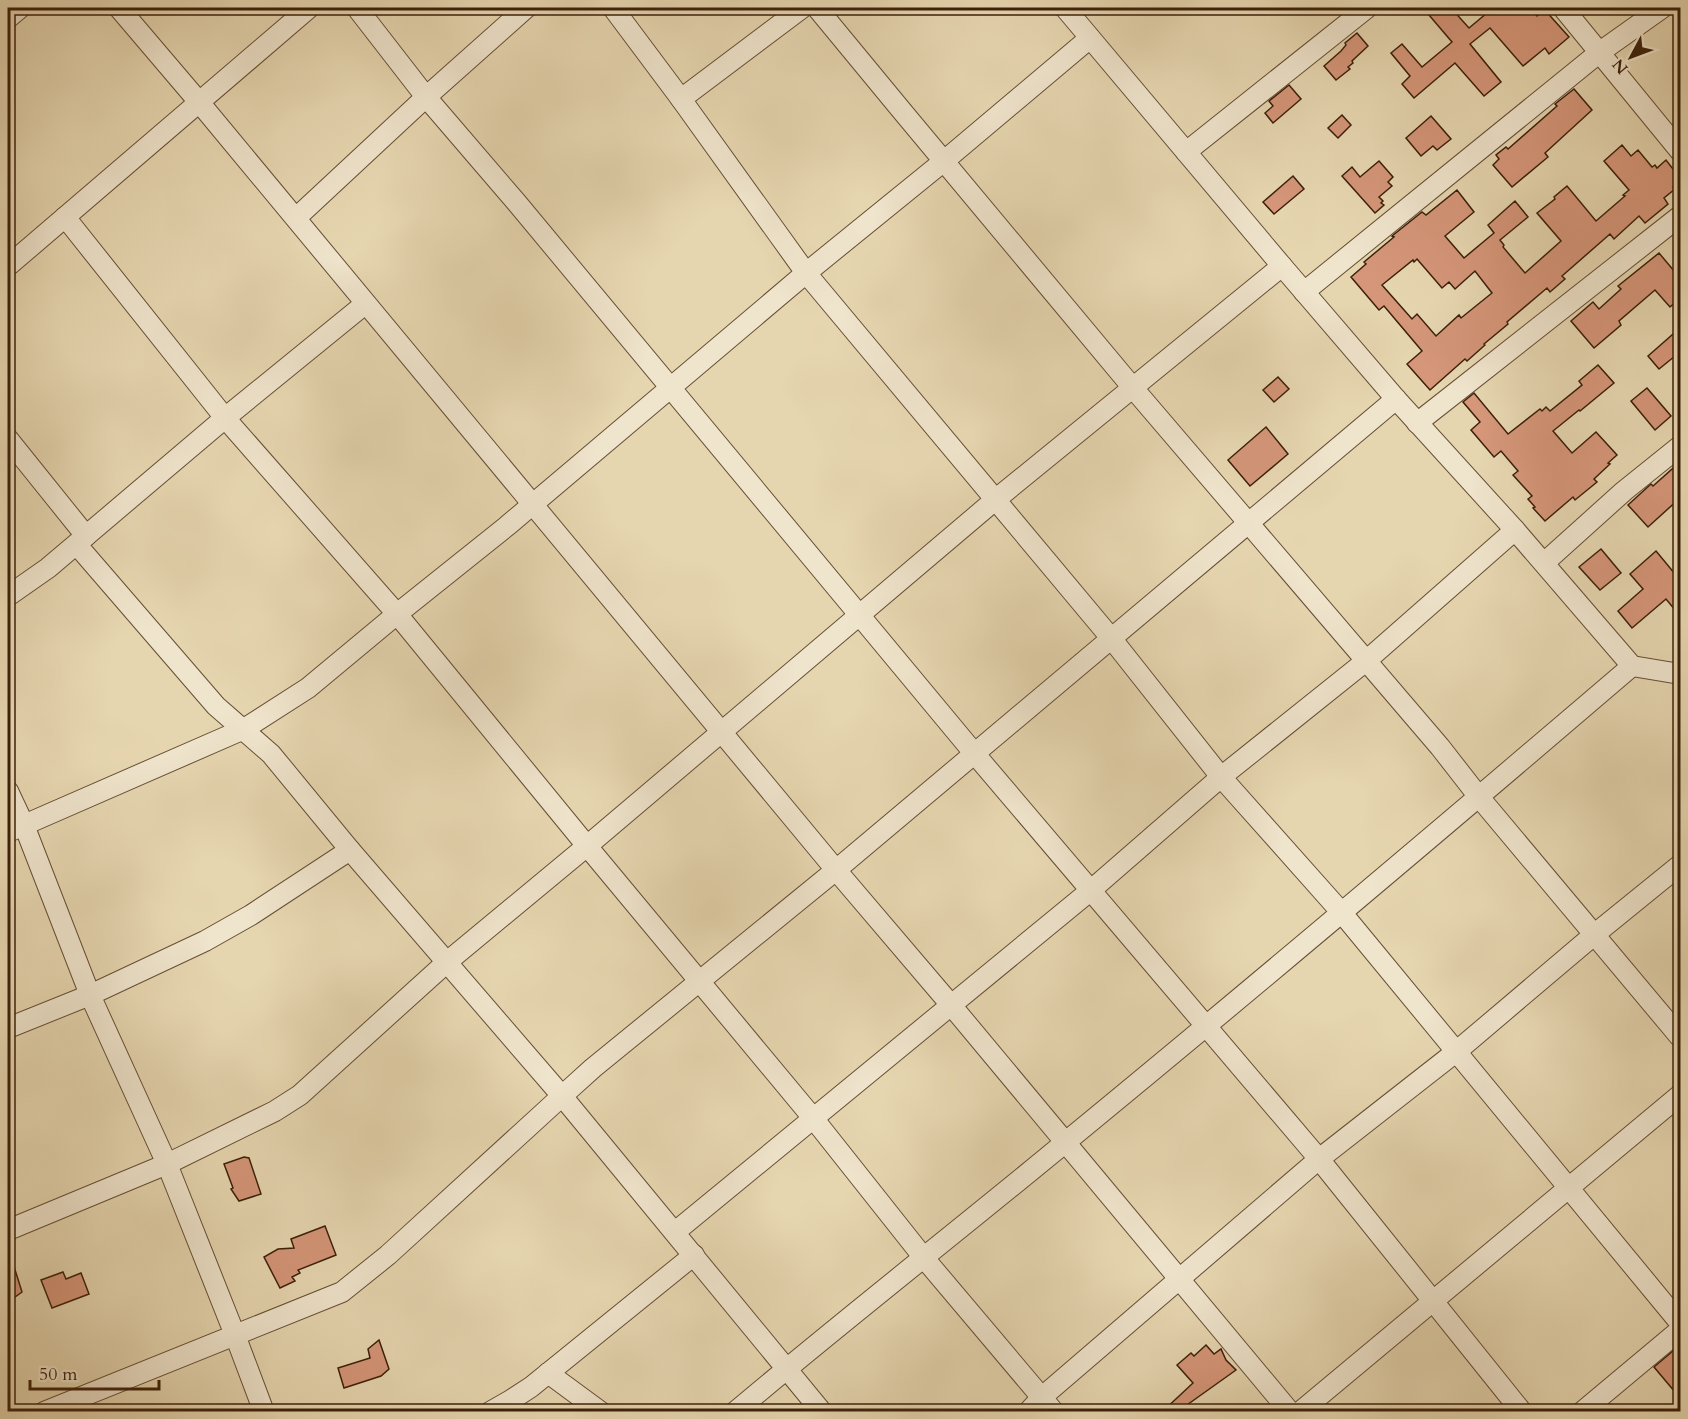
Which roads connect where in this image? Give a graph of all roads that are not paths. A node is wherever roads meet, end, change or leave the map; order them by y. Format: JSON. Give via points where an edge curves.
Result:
{"nodes":[{"id":1,"x":20,"y":8,"type":"edge"},
{"id":2,"x":119,"y":8,"type":"edge"},
{"id":3,"x":309,"y":8,"type":"edge"},
{"id":4,"x":357,"y":8,"type":"edge"},
{"id":5,"x":526,"y":8,"type":"edge"},
{"id":6,"x":613,"y":8,"type":"edge"},
{"id":7,"x":802,"y":8,"type":"edge"},
{"id":8,"x":817,"y":8,"type":"edge"},
{"id":9,"x":1367,"y":8,"type":"edge"},
{"id":10,"x":1563,"y":8,"type":"edge"},
{"id":11,"x":1662,"y":8,"type":"edge"},
{"id":12,"x":1071,"y":10,"type":"edge"},
{"id":13,"x":8,"y":18,"type":"edge"},
{"id":14,"x":1090,"y":38,"type":"junction"},
{"id":15,"x":1600,"y":52,"type":"junction"},
{"id":16,"x":426,"y":97,"type":"junction"},
{"id":17,"x":681,"y":99,"type":"junction"},
{"id":18,"x":199,"y":102,"type":"junction"},
{"id":19,"x":1680,"y":151,"type":"edge"},
{"id":20,"x":1186,"y":152,"type":"junction"},
{"id":21,"x":944,"y":161,"type":"junction"},
{"id":22,"x":1680,"y":216,"type":"edge"},
{"id":23,"x":65,"y":217,"type":"junction"},
{"id":24,"x":296,"y":218,"type":"junction"},
{"id":25,"x":8,"y":266,"type":"edge"},
{"id":26,"x":1282,"y":266,"type":"junction"},
{"id":27,"x":806,"y":273,"type":"junction"},
{"id":28,"x":1304,"y":292,"type":"junction"},
{"id":29,"x":365,"y":304,"type":"junction"},
{"id":30,"x":671,"y":388,"type":"junction"},
{"id":31,"x":1133,"y":388,"type":"junction"},
{"id":32,"x":1396,"y":399,"type":"junction"},
{"id":33,"x":225,"y":418,"type":"junction"},
{"id":34,"x":1417,"y":423,"type":"junction"},
{"id":35,"x":8,"y":439,"type":"edge"},
{"id":36,"x":1680,"y":446,"type":"edge"},
{"id":37,"x":995,"y":500,"type":"junction"},
{"id":38,"x":531,"y":504,"type":"junction"},
{"id":39,"x":1249,"y":523,"type":"junction"},
{"id":40,"x":1515,"y":530,"type":"junction"},
{"id":41,"x":81,"y":540,"type":"junction"},
{"id":42,"x":1544,"y":563,"type":"junction"},
{"id":43,"x":8,"y":596,"type":"edge"},
{"id":44,"x":397,"y":614,"type":"junction"},
{"id":45,"x":859,"y":616,"type":"junction"},
{"id":46,"x":1110,"y":638,"type":"junction"},
{"id":47,"x":1366,"y":661,"type":"junction"},
{"id":48,"x":1632,"y":666,"type":"junction"},
{"id":49,"x":1680,"y":674,"type":"edge"},
{"id":50,"x":244,"y":729,"type":"junction"},
{"id":51,"x":722,"y":731,"type":"junction"},
{"id":52,"x":974,"y":753,"type":"junction"},
{"id":53,"x":1221,"y":777,"type":"junction"},
{"id":54,"x":8,"y":791,"type":"edge"},
{"id":55,"x":1479,"y":797,"type":"junction"},
{"id":56,"x":16,"y":828,"type":"edge"},
{"id":57,"x":587,"y":846,"type":"junction"},
{"id":58,"x":350,"y":850,"type":"junction"},
{"id":59,"x":1680,"y":865,"type":"edge"},
{"id":60,"x":836,"y":870,"type":"junction"},
{"id":61,"x":1090,"y":891,"type":"junction"},
{"id":62,"x":1342,"y":913,"type":"junction"},
{"id":63,"x":1595,"y":934,"type":"junction"},
{"id":64,"x":447,"y":962,"type":"junction"},
{"id":65,"x":699,"y":982,"type":"junction"},
{"id":66,"x":90,"y":995,"type":"junction"},
{"id":67,"x":951,"y":1005,"type":"junction"},
{"id":68,"x":1206,"y":1026,"type":"junction"},
{"id":69,"x":8,"y":1028,"type":"edge"},
{"id":70,"x":1680,"y":1037,"type":"edge"},
{"id":71,"x":1457,"y":1051,"type":"junction"},
{"id":72,"x":562,"y":1095,"type":"junction"},
{"id":73,"x":1680,"y":1095,"type":"edge"},
{"id":74,"x":813,"y":1118,"type":"junction"},
{"id":75,"x":1065,"y":1143,"type":"junction"},
{"id":76,"x":1319,"y":1159,"type":"junction"},
{"id":77,"x":167,"y":1164,"type":"junction"},
{"id":78,"x":1569,"y":1188,"type":"junction"},
{"id":79,"x":8,"y":1230,"type":"edge"},
{"id":80,"x":675,"y":1232,"type":"junction"},
{"id":81,"x":694,"y":1255,"type":"junction"},
{"id":82,"x":924,"y":1258,"type":"junction"},
{"id":83,"x":1179,"y":1279,"type":"junction"},
{"id":84,"x":1433,"y":1300,"type":"junction"},
{"id":85,"x":1680,"y":1323,"type":"edge"},
{"id":86,"x":1680,"y":1329,"type":"edge"},
{"id":87,"x":235,"y":1335,"type":"junction"},
{"id":88,"x":787,"y":1368,"type":"junction"},
{"id":89,"x":548,"y":1373,"type":"junction"},
{"id":90,"x":1048,"y":1404,"type":"edge"},
{"id":91,"x":44,"y":1412,"type":"edge"},
{"id":92,"x":264,"y":1412,"type":"edge"},
{"id":93,"x":490,"y":1412,"type":"edge"},
{"id":94,"x":601,"y":1412,"type":"edge"},
{"id":95,"x":735,"y":1412,"type":"edge"},
{"id":96,"x":822,"y":1412,"type":"edge"},
{"id":97,"x":1028,"y":1412,"type":"edge"},
{"id":98,"x":1290,"y":1412,"type":"edge"},
{"id":99,"x":1300,"y":1412,"type":"edge"},
{"id":100,"x":1522,"y":1412,"type":"edge"},
{"id":101,"x":1582,"y":1412,"type":"edge"}],
"edges":[{"from":1,"to":13,"type":"street"},
{"from":2,"to":18,"type":"street"},
{"from":3,"to":18,"type":"street"},
{"from":4,"to":16,"type":"street"},
{"from":5,"to":16,"type":"street"},
{"from":6,"to":17,"type":"street"},
{"from":7,"to":17,"type":"street"},
{"from":8,"to":21,"type":"street"},
{"from":9,"to":20,"type":"street"},
{"from":10,"to":15,"type":"street"},
{"from":11,"to":15,"type":"street"},
{"from":12,"to":14,"type":"street"},
{"from":14,"to":20,"type":"street"},
{"from":14,"to":21,"type":"street"},
{"from":15,"to":19,"type":"street"},
{"from":15,"to":28,"type":"street"},
{"from":16,"to":24,"type":"street"},
{"from":16,"to":30,"type":"street"},
{"from":17,"to":27,"type":"street"},
{"from":18,"to":23,"type":"street"},
{"from":18,"to":24,"type":"street"},
{"from":20,"to":26,"type":"street"},
{"from":21,"to":27,"type":"street"},
{"from":21,"to":31,"type":"street"},
{"from":22,"to":34,"type":"street"},
{"from":23,"to":25,"type":"street"},
{"from":23,"to":33,"type":"street"},
{"from":24,"to":29,"type":"street"},
{"from":26,"to":28,"type":"street"},
{"from":26,"to":31,"type":"street"},
{"from":27,"to":30,"type":"street"},
{"from":27,"to":37,"type":"street"},
{"from":28,"to":32,"type":"street"},
{"from":29,"to":33,"type":"street"},
{"from":29,"to":38,"type":"street"},
{"from":30,"to":38,"type":"street"},
{"from":30,"to":45,"type":"street"},
{"from":31,"to":37,"type":"street"},
{"from":31,"to":39,"type":"street"},
{"from":32,"to":34,"type":"street"},
{"from":32,"to":39,"type":"street"},
{"from":33,"to":41,"type":"street"},
{"from":33,"to":44,"type":"street"},
{"from":34,"to":40,"type":"street"},
{"from":35,"to":41,"type":"street"},
{"from":36,"to":42,"type":"street"},
{"from":37,"to":45,"type":"street"},
{"from":37,"to":46,"type":"street"},
{"from":38,"to":44,"type":"street"},
{"from":38,"to":51,"type":"street"},
{"from":39,"to":46,"type":"street"},
{"from":39,"to":47,"type":"street"},
{"from":40,"to":42,"type":"street"},
{"from":40,"to":47,"type":"street"},
{"from":41,"to":43,"type":"street"},
{"from":41,"to":50,"type":"street","via":[[216,706]]},
{"from":42,"to":48,"type":"street"},
{"from":44,"to":50,"type":"street","via":[[308,688]]},
{"from":44,"to":57,"type":"street"},
{"from":45,"to":51,"type":"street"},
{"from":45,"to":52,"type":"street"},
{"from":46,"to":52,"type":"street"},
{"from":46,"to":53,"type":"street"},
{"from":47,"to":53,"type":"street"},
{"from":47,"to":55,"type":"street"},
{"from":48,"to":49,"type":"street"},
{"from":48,"to":55,"type":"street"},
{"from":50,"to":56,"type":"street"},
{"from":50,"to":58,"type":"street","via":[[271,754]]},
{"from":51,"to":57,"type":"street"},
{"from":51,"to":60,"type":"street"},
{"from":52,"to":60,"type":"street"},
{"from":52,"to":61,"type":"street"},
{"from":53,"to":61,"type":"street"},
{"from":53,"to":62,"type":"street"},
{"from":54,"to":56,"type":"street"},
{"from":55,"to":62,"type":"street"},
{"from":55,"to":63,"type":"street"},
{"from":56,"to":66,"type":"street"},
{"from":57,"to":64,"type":"street"},
{"from":57,"to":65,"type":"street"},
{"from":58,"to":64,"type":"street"},
{"from":58,"to":66,"type":"street","via":[[242,921]]},
{"from":59,"to":63,"type":"street"},
{"from":60,"to":65,"type":"street"},
{"from":60,"to":67,"type":"street"},
{"from":61,"to":67,"type":"street"},
{"from":61,"to":68,"type":"street"},
{"from":62,"to":68,"type":"street"},
{"from":62,"to":71,"type":"street"},
{"from":63,"to":70,"type":"street"},
{"from":63,"to":71,"type":"street"},
{"from":64,"to":72,"type":"street"},
{"from":64,"to":77,"type":"street","via":[[300,1095]]},
{"from":65,"to":72,"type":"street"},
{"from":65,"to":74,"type":"street"},
{"from":66,"to":69,"type":"street"},
{"from":66,"to":77,"type":"street"},
{"from":67,"to":74,"type":"street"},
{"from":67,"to":75,"type":"street"},
{"from":68,"to":75,"type":"street"},
{"from":68,"to":76,"type":"street"},
{"from":71,"to":76,"type":"street"},
{"from":71,"to":78,"type":"street"},
{"from":72,"to":80,"type":"street"},
{"from":72,"to":87,"type":"street","via":[[349,1287]]},
{"from":73,"to":78,"type":"street"},
{"from":74,"to":80,"type":"street"},
{"from":74,"to":82,"type":"street"},
{"from":75,"to":82,"type":"street"},
{"from":75,"to":83,"type":"street"},
{"from":76,"to":83,"type":"street"},
{"from":76,"to":84,"type":"street"},
{"from":77,"to":79,"type":"street"},
{"from":77,"to":87,"type":"street"},
{"from":78,"to":84,"type":"street"},
{"from":78,"to":85,"type":"street"},
{"from":80,"to":81,"type":"street"},
{"from":81,"to":88,"type":"street"},
{"from":81,"to":89,"type":"street"},
{"from":82,"to":88,"type":"street"},
{"from":82,"to":90,"type":"street"},
{"from":83,"to":90,"type":"street"},
{"from":83,"to":98,"type":"street"},
{"from":84,"to":99,"type":"street"},
{"from":84,"to":100,"type":"street"},
{"from":86,"to":101,"type":"street"},
{"from":87,"to":91,"type":"street"},
{"from":87,"to":92,"type":"street"},
{"from":88,"to":95,"type":"street"},
{"from":88,"to":96,"type":"street"},
{"from":89,"to":93,"type":"street"},
{"from":89,"to":94,"type":"street"},
{"from":90,"to":97,"type":"street"}]}
